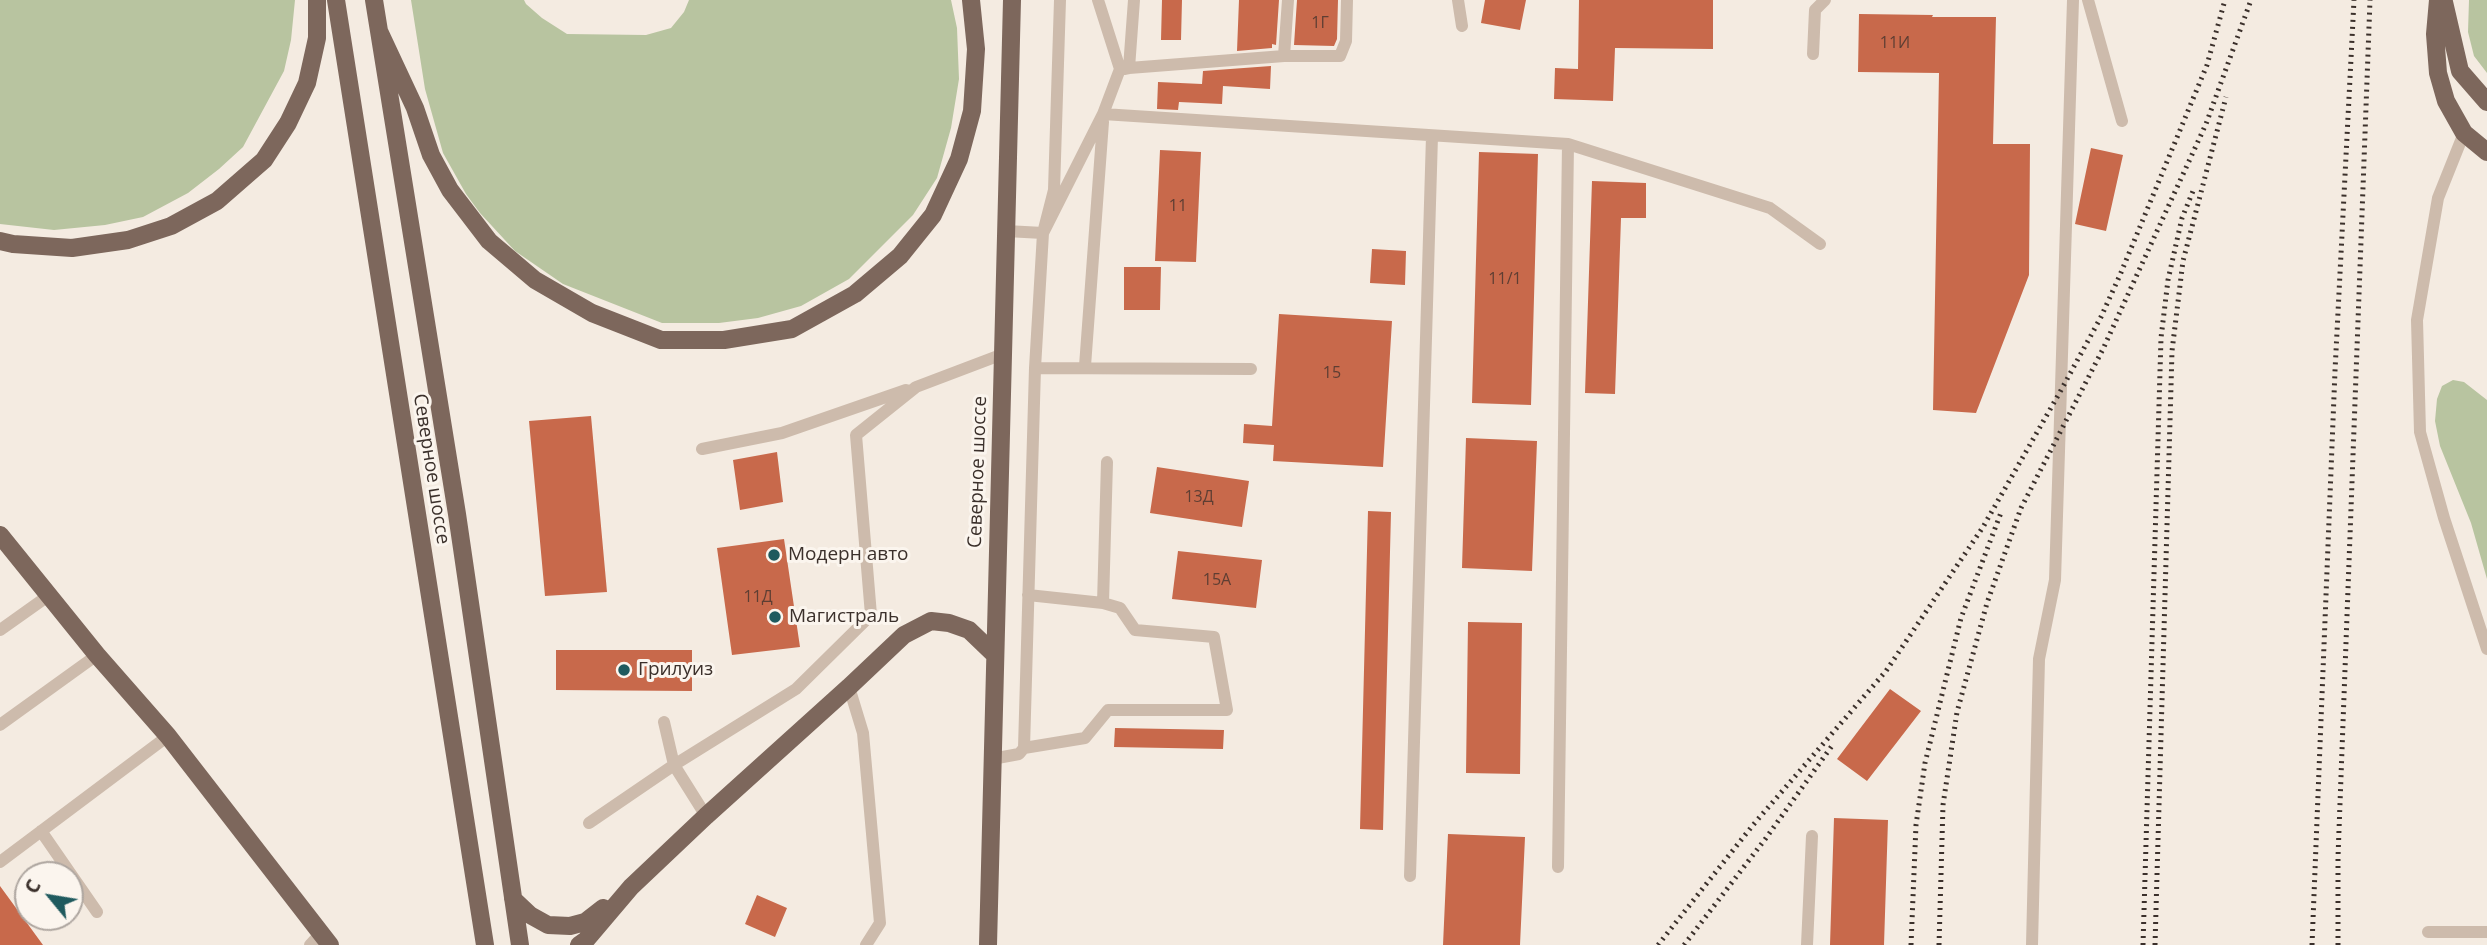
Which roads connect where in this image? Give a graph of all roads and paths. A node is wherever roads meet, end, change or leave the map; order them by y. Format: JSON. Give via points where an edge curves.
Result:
{"nodes":[{"id":1,"x":317,"y":0,"type":"edge"},
{"id":2,"x":336,"y":0,"type":"edge"},
{"id":3,"x":374,"y":0,"type":"edge"},
{"id":4,"x":971,"y":0,"type":"edge"},
{"id":5,"x":1012,"y":0,"type":"edge"},
{"id":6,"x":1060,"y":0,"type":"edge"},
{"id":7,"x":1098,"y":0,"type":"edge"},
{"id":8,"x":1134,"y":0,"type":"edge"},
{"id":9,"x":1288,"y":0,"type":"edge"},
{"id":10,"x":1347,"y":0,"type":"edge"},
{"id":11,"x":1458,"y":0,"type":"edge"},
{"id":12,"x":1825,"y":0,"type":"edge"},
{"id":13,"x":2073,"y":0,"type":"edge"},
{"id":14,"x":2088,"y":0,"type":"edge"},
{"id":15,"x":2441,"y":0,"type":"edge"},
{"id":16,"x":1462,"y":26,"type":"dead end"},
{"id":17,"x":379,"y":31,"type":"junction"},
{"id":18,"x":1813,"y":54,"type":"dead end"},
{"id":19,"x":1284,"y":56,"type":"junction"},
{"id":20,"x":1124,"y":69,"type":"junction"},
{"id":21,"x":2487,"y":102,"type":"edge"},
{"id":22,"x":1103,"y":114,"type":"junction"},
{"id":23,"x":2122,"y":121,"type":"dead end"},
{"id":24,"x":2464,"y":133,"type":"junction"},
{"id":25,"x":1432,"y":136,"type":"junction"},
{"id":26,"x":1568,"y":144,"type":"junction"},
{"id":27,"x":2487,"y":152,"type":"edge"},
{"id":28,"x":1006,"y":231,"type":"junction"},
{"id":29,"x":1043,"y":233,"type":"junction"},
{"id":30,"x":0,"y":240,"type":"edge"},
{"id":31,"x":1820,"y":244,"type":"dead end"},
{"id":32,"x":1003,"y":354,"type":"junction"},
{"id":33,"x":1085,"y":366,"type":"junction"},
{"id":34,"x":1035,"y":368,"type":"junction"},
{"id":35,"x":1251,"y":369,"type":"dead end"},
{"id":36,"x":916,"y":387,"type":"junction"},
{"id":37,"x":702,"y":449,"type":"dead end"},
{"id":38,"x":1107,"y":461,"type":"dead end"},
{"id":39,"x":0,"y":535,"type":"edge"},
{"id":40,"x":1028,"y":595,"type":"junction"},
{"id":41,"x":48,"y":596,"type":"junction"},
{"id":42,"x":1103,"y":603,"type":"junction"},
{"id":43,"x":0,"y":630,"type":"edge"},
{"id":44,"x":2487,"y":649,"type":"edge"},
{"id":45,"x":994,"y":654,"type":"junction"},
{"id":46,"x":97,"y":655,"type":"junction"},
{"id":47,"x":849,"y":687,"type":"junction"},
{"id":48,"x":664,"y":722,"type":"dead end"},
{"id":49,"x":0,"y":725,"type":"edge"},
{"id":50,"x":168,"y":736,"type":"junction"},
{"id":51,"x":1024,"y":748,"type":"junction"},
{"id":52,"x":992,"y":759,"type":"junction"},
{"id":53,"x":674,"y":765,"type":"junction"},
{"id":54,"x":706,"y":816,"type":"junction"},
{"id":55,"x":589,"y":823,"type":"dead end"},
{"id":56,"x":41,"y":831,"type":"junction"},
{"id":57,"x":1812,"y":836,"type":"dead end"},
{"id":58,"x":0,"y":862,"type":"edge"},
{"id":59,"x":1558,"y":867,"type":"dead end"},
{"id":60,"x":1410,"y":876,"type":"dead end"},
{"id":61,"x":631,"y":887,"type":"junction"},
{"id":62,"x":513,"y":900,"type":"junction"},
{"id":63,"x":97,"y":912,"type":"dead end"},
{"id":64,"x":2428,"y":932,"type":"dead end"},
{"id":65,"x":2487,"y":932,"type":"edge"},
{"id":66,"x":320,"y":941,"type":"edge"},
{"id":67,"x":485,"y":945,"type":"edge"},
{"id":68,"x":520,"y":945,"type":"edge"},
{"id":69,"x":579,"y":945,"type":"edge"},
{"id":70,"x":866,"y":945,"type":"edge"},
{"id":71,"x":988,"y":945,"type":"edge"},
{"id":72,"x":1807,"y":945,"type":"edge"},
{"id":73,"x":2032,"y":945,"type":"edge"}],
"edges":[{"from":1,"to":30,"type":"main road","via":[[317,38],[307,83],[288,123],[264,160],[217,201],[171,226],[128,240],[72,248]]},
{"from":2,"to":67,"type":"main road","name":"Северное шоссе"},
{"from":3,"to":17,"type":"main road","name":"Северное шоссе"},
{"from":4,"to":17,"type":"main road","via":[[976,49],[972,111],[959,159],[933,215],[900,256],[855,294],[792,329],[724,341],[660,340],[592,313],[535,280],[489,241],[450,190],[431,155]]},
{"from":5,"to":28,"type":"main road","name":"Северное шоссе"},
{"from":6,"to":29,"type":"lane","via":[[1054,190]]},
{"from":7,"to":20,"type":"lane"},
{"from":8,"to":20,"type":"lane"},
{"from":9,"to":19,"type":"lane"},
{"from":10,"to":19,"type":"lane","via":[[1346,41],[1340,56]]},
{"from":11,"to":16,"type":"lane"},
{"from":12,"to":18,"type":"lane","via":[[1815,10]]},
{"from":13,"to":73,"type":"lane","via":[[2055,580],[2039,659]]},
{"from":14,"to":23,"type":"lane"},
{"from":15,"to":21,"type":"main road","via":[[2460,71]]},
{"from":15,"to":24,"type":"main road","via":[[2435,34],[2438,73],[2446,101]]},
{"from":17,"to":62,"type":"main road","name":"Северное шоссе"},
{"from":19,"to":20,"type":"lane"},
{"from":20,"to":22,"type":"lane"},
{"from":22,"to":25,"type":"lane"},
{"from":22,"to":29,"type":"lane"},
{"from":22,"to":33,"type":"lane"},
{"from":24,"to":27,"type":"main road"},
{"from":24,"to":44,"type":"lane","via":[[2438,198],[2417,320],[2420,432]]},
{"from":25,"to":26,"type":"lane"},
{"from":25,"to":60,"type":"lane"},
{"from":26,"to":31,"type":"lane","via":[[1770,208]]},
{"from":26,"to":59,"type":"lane"},
{"from":28,"to":29,"type":"lane"},
{"from":28,"to":32,"type":"main road","name":"Северное шоссе"},
{"from":29,"to":34,"type":"lane"},
{"from":32,"to":36,"type":"lane"},
{"from":32,"to":45,"type":"main road","name":"Северное шоссе"},
{"from":33,"to":34,"type":"lane"},
{"from":33,"to":35,"type":"lane"},
{"from":34,"to":40,"type":"lane"},
{"from":36,"to":37,"type":"lane","via":[[782,433]]},
{"from":36,"to":53,"type":"lane","via":[[856,435],[871,615],[796,689]]},
{"from":38,"to":42,"type":"lane"},
{"from":39,"to":41,"type":"main road"},
{"from":40,"to":42,"type":"lane"},
{"from":40,"to":51,"type":"lane"},
{"from":41,"to":43,"type":"lane"},
{"from":41,"to":46,"type":"main road"},
{"from":42,"to":51,"type":"lane","via":[[1120,608],[1135,630],[1214,637],[1227,710],[1108,710],[1085,738]]},
{"from":45,"to":47,"type":"main road","via":[[969,630],[931,621],[904,635]]},
{"from":45,"to":52,"type":"main road","name":"Северное шоссе"},
{"from":46,"to":49,"type":"lane"},
{"from":46,"to":50,"type":"main road"},
{"from":47,"to":54,"type":"main road"},
{"from":47,"to":70,"type":"lane","via":[[863,733],[880,923]]},
{"from":48,"to":53,"type":"lane"},
{"from":50,"to":56,"type":"lane"},
{"from":50,"to":66,"type":"main road"},
{"from":51,"to":52,"type":"lane","via":[[1019,754]]},
{"from":52,"to":71,"type":"main road","name":"Северное шоссе"},
{"from":53,"to":54,"type":"lane"},
{"from":53,"to":55,"type":"lane"},
{"from":54,"to":61,"type":"main road"},
{"from":56,"to":58,"type":"lane"},
{"from":56,"to":63,"type":"lane"},
{"from":57,"to":72,"type":"lane"},
{"from":61,"to":62,"type":"main road","via":[[585,922],[570,926],[548,925]]},
{"from":61,"to":69,"type":"main road"},
{"from":62,"to":68,"type":"main road","name":"Северное шоссе"},
{"from":64,"to":65,"type":"lane"}]}
